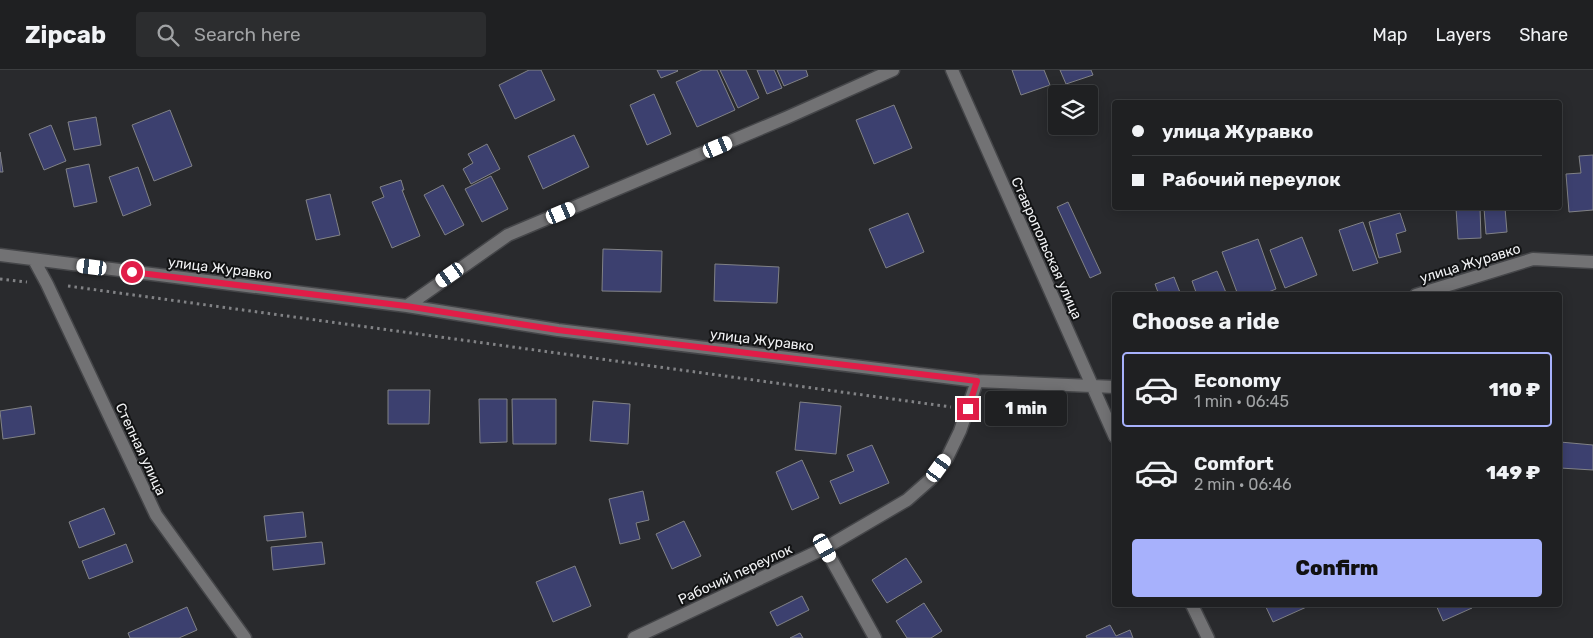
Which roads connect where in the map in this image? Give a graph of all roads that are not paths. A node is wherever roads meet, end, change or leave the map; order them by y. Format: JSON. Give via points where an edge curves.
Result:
{"nodes":[{"id":1,"x":893,"y":70,"type":"edge"},
{"id":2,"x":952,"y":70,"type":"edge"},
{"id":3,"x":0,"y":255,"type":"edge"},
{"id":4,"x":34,"y":260,"type":"junction"},
{"id":5,"x":1593,"y":262,"type":"edge"},
{"id":6,"x":1426,"y":292,"type":"edge"},
{"id":7,"x":406,"y":306,"type":"junction"},
{"id":8,"x":977,"y":381,"type":"junction"},
{"id":9,"x":1092,"y":387,"type":"junction"},
{"id":10,"x":1112,"y":387,"type":"edge"},
{"id":11,"x":1112,"y":430,"type":"edge"},
{"id":12,"x":825,"y":548,"type":"junction"},
{"id":13,"x":1193,"y":607,"type":"edge"},
{"id":14,"x":245,"y":638,"type":"edge"},
{"id":15,"x":634,"y":638,"type":"edge"},
{"id":16,"x":875,"y":638,"type":"edge"},
{"id":17,"x":1208,"y":638,"type":"edge"}],
"edges":[{"from":1,"to":7,"type":"street","via":[[508,235]]},
{"from":2,"to":9,"type":"street","name":"Ставропольская улица"},
{"from":3,"to":4,"type":"street","name":"улица Журавко"},
{"from":4,"to":7,"type":"street","name":"улица Журавко"},
{"from":4,"to":14,"type":"street","name":"Степная улица","via":[[156,515]]},
{"from":5,"to":6,"type":"street","name":"улица Журавко","via":[[1533,260]]},
{"from":7,"to":8,"type":"street","name":"улица Журавко","via":[[558,330]]},
{"from":8,"to":9,"type":"street","name":"улица Журавко"},
{"from":8,"to":12,"type":"street","name":"Рабочий переулок","via":[[960,431],[947,458],[932,478],[907,500]]},
{"from":9,"to":10,"type":"street","name":"улица Журавко"},
{"from":9,"to":11,"type":"street","name":"Ставропольская улица"},
{"from":12,"to":15,"type":"street","name":"Рабочий переулок"},
{"from":12,"to":16,"type":"street"},
{"from":13,"to":17,"type":"street"}]}
